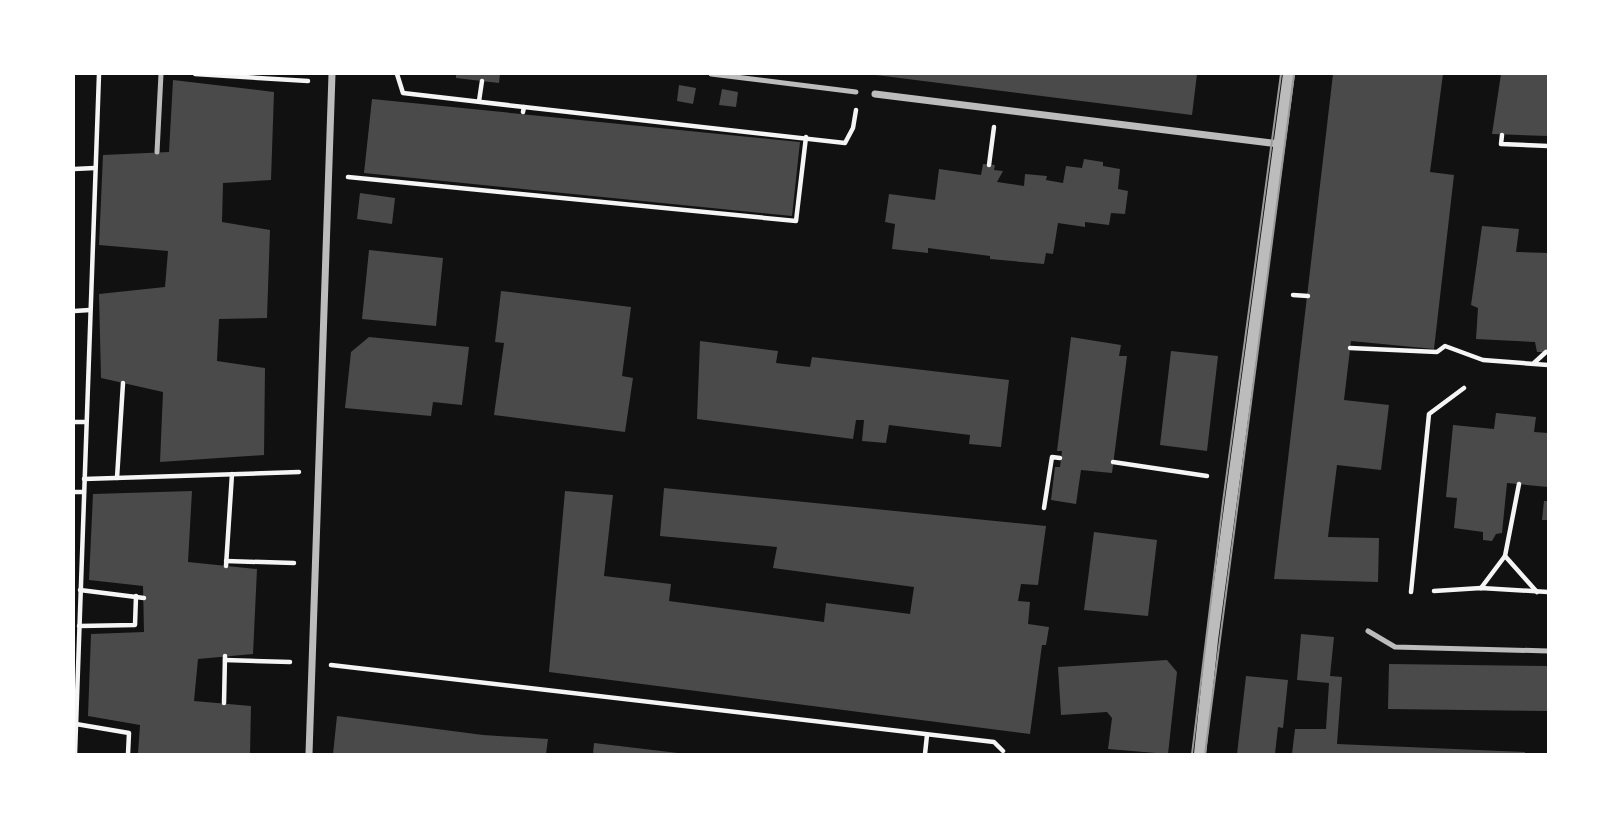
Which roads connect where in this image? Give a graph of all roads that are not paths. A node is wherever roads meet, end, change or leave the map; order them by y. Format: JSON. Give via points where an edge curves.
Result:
{"nodes":[{"id":1,"x":161,"y":74,"type":"edge"},
{"id":2,"x":332,"y":74,"type":"edge"},
{"id":3,"x":711,"y":74,"type":"edge"},
{"id":4,"x":1289,"y":74,"type":"edge"},
{"id":5,"x":856,"y":92,"type":"dead end"},
{"id":6,"x":875,"y":94,"type":"dead end"},
{"id":7,"x":1279,"y":144,"type":"junction"},
{"id":8,"x":157,"y":152,"type":"dead end"},
{"id":9,"x":1368,"y":631,"type":"dead end"},
{"id":10,"x":1549,"y":651,"type":"edge"},
{"id":11,"x":309,"y":754,"type":"edge"},
{"id":12,"x":1200,"y":754,"type":"edge"}],
"edges":[{"from":1,"to":8,"type":"lane"},
{"from":2,"to":11,"type":"street"},
{"from":3,"to":5,"type":"lane"},
{"from":4,"to":7,"type":"street"},
{"from":6,"to":7,"type":"street"},
{"from":7,"to":12,"type":"street"},
{"from":9,"to":10,"type":"lane","via":[[1395,647]]}]}
